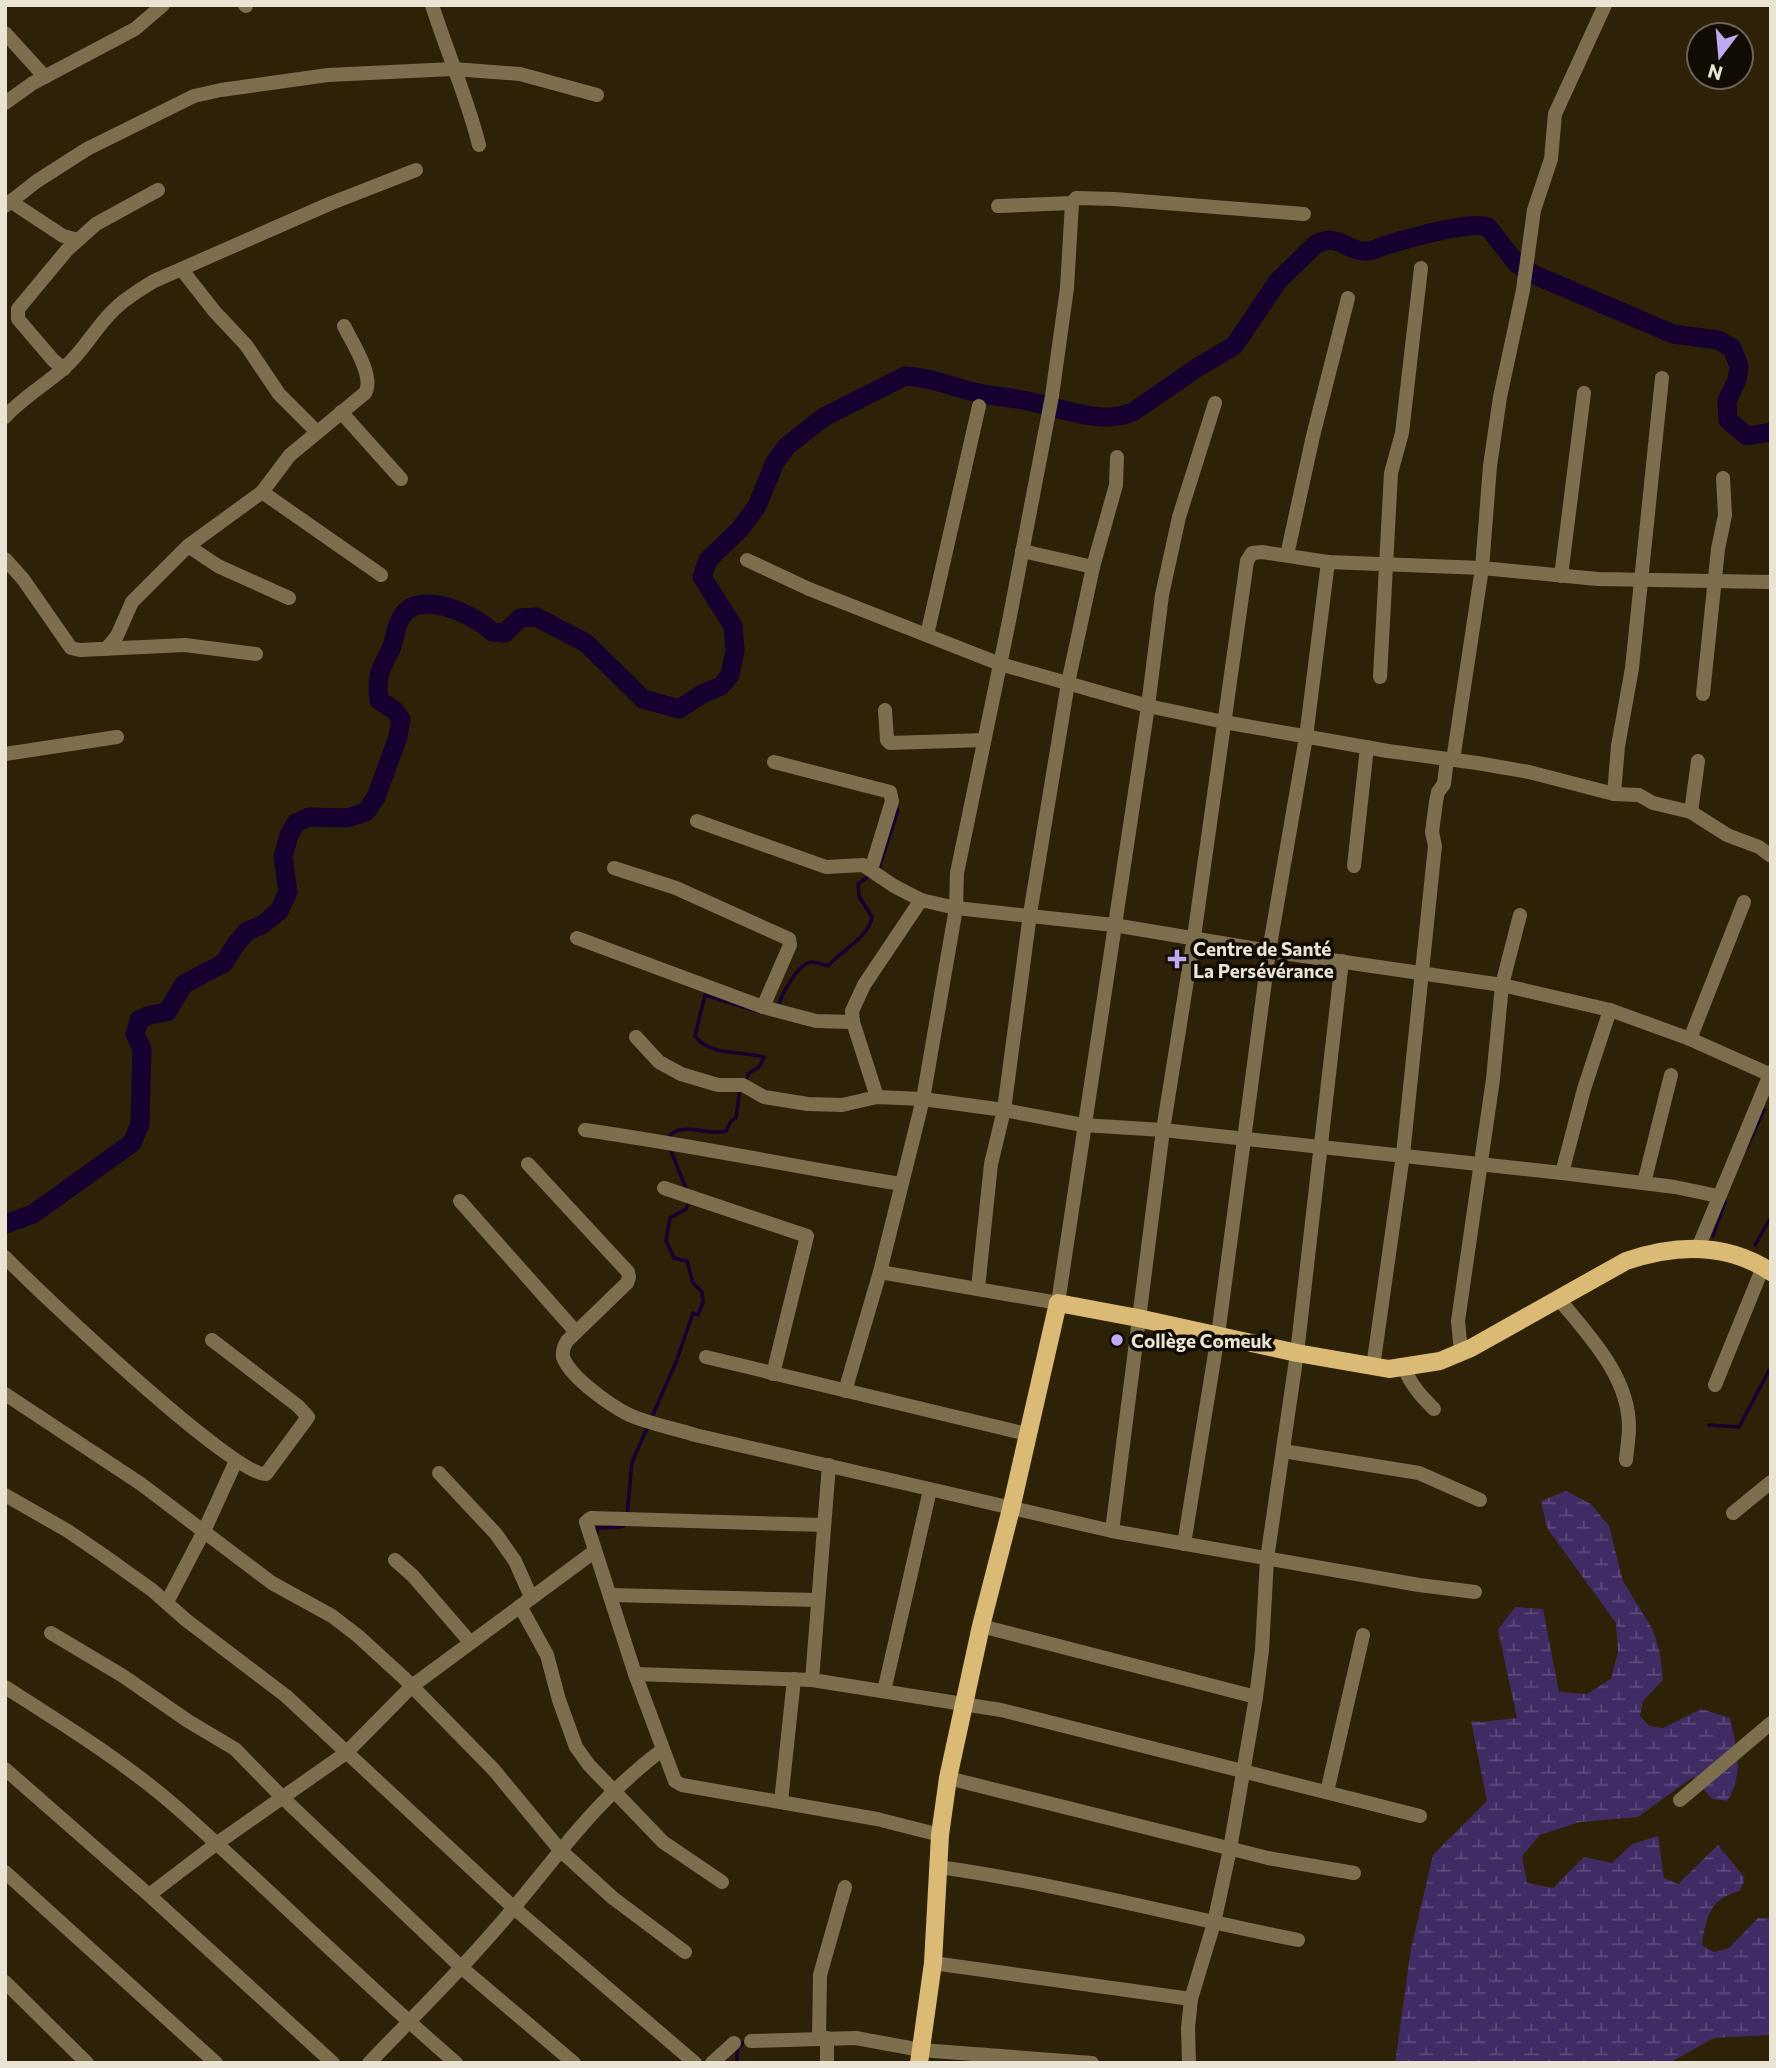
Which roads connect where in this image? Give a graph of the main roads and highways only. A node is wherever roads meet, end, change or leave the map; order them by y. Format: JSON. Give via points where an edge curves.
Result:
{"nodes":[{"id":1,"x":1767,"y":1270,"type":"edge"},
{"id":2,"x":920,"y":2056,"type":"edge"}],
"edges":[{"from":1,"to":2,"type":"main road","via":[[1719,1250],[1674,1248],[1649,1253],[1626,1261],[1461,1352],[1440,1361],[1390,1369],[1058,1303],[948,1778],[933,1963]]}]}
